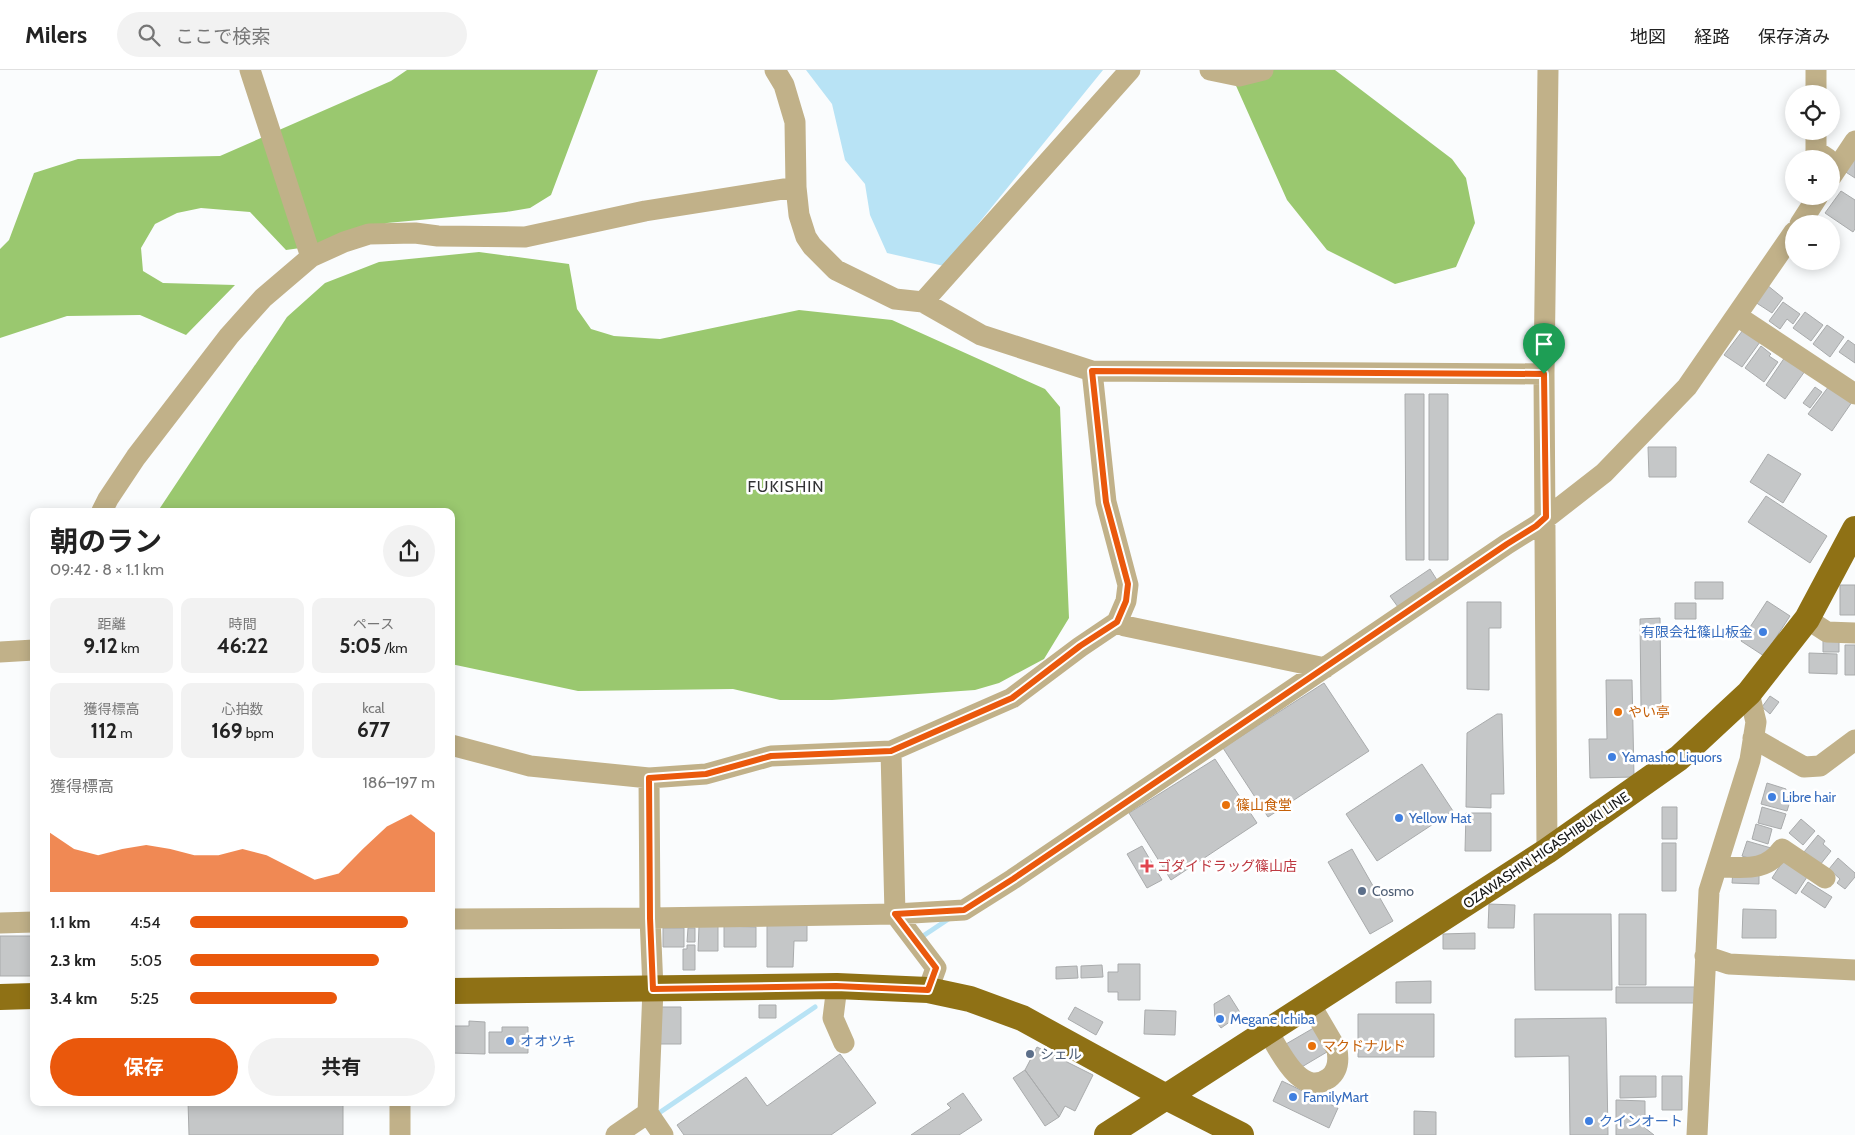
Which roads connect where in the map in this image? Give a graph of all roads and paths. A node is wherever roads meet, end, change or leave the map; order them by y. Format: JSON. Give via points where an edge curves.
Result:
{"nodes":[{"id":1,"x":250,"y":70,"type":"edge"},
{"id":2,"x":775,"y":70,"type":"edge"},
{"id":3,"x":1130,"y":70,"type":"edge"},
{"id":4,"x":1210,"y":70,"type":"edge"},
{"id":5,"x":1263,"y":70,"type":"edge"},
{"id":6,"x":1548,"y":70,"type":"edge"},
{"id":7,"x":1816,"y":70,"type":"edge"},
{"id":8,"x":1816,"y":85,"type":"edge"},
{"id":9,"x":1855,"y":141,"type":"edge"},
{"id":10,"x":1840,"y":157,"type":"edge"},
{"id":11,"x":796,"y":187,"type":"junction"},
{"id":12,"x":1785,"y":245,"type":"edge"},
{"id":13,"x":311,"y":257,"type":"junction"},
{"id":14,"x":922,"y":302,"type":"junction"},
{"id":15,"x":1737,"y":316,"type":"junction"},
{"id":16,"x":1092,"y":371,"type":"junction"},
{"id":17,"x":1544,"y":374,"type":"junction"},
{"id":18,"x":1855,"y":394,"type":"edge"},
{"id":19,"x":104,"y":508,"type":"edge"},
{"id":20,"x":1546,"y":517,"type":"junction"},
{"id":21,"x":1854,"y":536,"type":"edge"},
{"id":22,"x":1807,"y":620,"type":"junction"},
{"id":23,"x":1117,"y":622,"type":"junction"},
{"id":24,"x":1855,"y":633,"type":"edge"},
{"id":25,"x":30,"y":650,"type":"edge"},
{"id":26,"x":0,"y":652,"type":"edge"},
{"id":27,"x":1325,"y":668,"type":"junction"},
{"id":28,"x":1749,"y":693,"type":"junction"},
{"id":29,"x":1754,"y":738,"type":"junction"},
{"id":30,"x":1855,"y":740,"type":"edge"},
{"id":31,"x":455,"y":746,"type":"edge"},
{"id":32,"x":891,"y":751,"type":"junction"},
{"id":33,"x":649,"y":778,"type":"junction"},
{"id":34,"x":1547,"y":851,"type":"junction"},
{"id":35,"x":1717,"y":867,"type":"junction"},
{"id":36,"x":1824,"y":878,"type":"dead end"},
{"id":37,"x":895,"y":914,"type":"junction"},
{"id":38,"x":650,"y":918,"type":"junction"},
{"id":39,"x":455,"y":919,"type":"edge"},
{"id":40,"x":30,"y":922,"type":"edge"},
{"id":41,"x":0,"y":923,"type":"edge"},
{"id":42,"x":1705,"y":956,"type":"junction"},
{"id":43,"x":1855,"y":970,"type":"edge"},
{"id":44,"x":836,"y":986,"type":"junction"},
{"id":45,"x":653,"y":989,"type":"junction"},
{"id":46,"x":928,"y":990,"type":"junction"},
{"id":47,"x":455,"y":991,"type":"edge"},
{"id":48,"x":30,"y":996,"type":"edge"},
{"id":49,"x":0,"y":997,"type":"edge"},
{"id":50,"x":1310,"y":1004,"type":"junction"},
{"id":51,"x":1267,"y":1030,"type":"junction"},
{"id":52,"x":844,"y":1043,"type":"dead end"},
{"id":53,"x":1166,"y":1097,"type":"junction"},
{"id":54,"x":400,"y":1106,"type":"edge"},
{"id":55,"x":648,"y":1113,"type":"junction"},
{"id":56,"x":400,"y":1135,"type":"edge"},
{"id":57,"x":616,"y":1135,"type":"edge"},
{"id":58,"x":663,"y":1135,"type":"edge"},
{"id":59,"x":1107,"y":1135,"type":"edge"},
{"id":60,"x":1241,"y":1135,"type":"edge"},
{"id":61,"x":1697,"y":1135,"type":"edge"}],
"edges":[{"from":1,"to":13,"type":"street"},
{"from":2,"to":11,"type":"street","via":[[784,85],[795,122]]},
{"from":3,"to":14,"type":"street"},
{"from":4,"to":5,"type":"street","via":[[1240,76]]},
{"from":6,"to":17,"type":"street"},
{"from":7,"to":8,"type":"street"},
{"from":9,"to":10,"type":"street"},
{"from":11,"to":13,"type":"street","via":[[645,211],[525,237],[370,234]]},
{"from":11,"to":14,"type":"street","via":[[799,215],[806,237],[836,270],[895,299]]},
{"from":12,"to":15,"type":"street"},
{"from":13,"to":19,"type":"street","via":[[263,298],[229,336],[136,456]]},
{"from":14,"to":16,"type":"street","via":[[981,335]]},
{"from":15,"to":18,"type":"street"},
{"from":15,"to":20,"type":"street","via":[[1687,387],[1604,473]]},
{"from":16,"to":17,"type":"street"},
{"from":16,"to":23,"type":"street","via":[[1106,502],[1128,584],[1126,601]]},
{"from":17,"to":20,"type":"street"},
{"from":20,"to":27,"type":"street"},
{"from":20,"to":34,"type":"street"},
{"from":21,"to":22,"type":"main road","name":"OZAWASHIN HIGASHIBUKI LINE"},
{"from":22,"to":24,"type":"street","via":[[1827,632]]},
{"from":22,"to":28,"type":"main road","name":"OZAWASHIN HIGASHIBUKI LINE"},
{"from":23,"to":27,"type":"street"},
{"from":23,"to":32,"type":"street","via":[[1012,698]]},
{"from":25,"to":26,"type":"street"},
{"from":27,"to":37,"type":"street","via":[[964,910]]},
{"from":28,"to":29,"type":"street","via":[[1756,722]]},
{"from":28,"to":34,"type":"main road","name":"OZAWASHIN HIGASHIBUKI LINE","via":[[1679,758]]},
{"from":29,"to":30,"type":"street","via":[[1804,767],[1820,766]]},
{"from":29,"to":35,"type":"street"},
{"from":31,"to":33,"type":"street","via":[[530,766]]},
{"from":32,"to":33,"type":"street","via":[[771,756],[706,774]]},
{"from":32,"to":37,"type":"street"},
{"from":33,"to":38,"type":"street"},
{"from":34,"to":50,"type":"main road","name":"OZAWASHIN HIGASHIBUKI LINE"},
{"from":35,"to":36,"type":"street","via":[[1760,866],[1774,860],[1782,849]]},
{"from":35,"to":42,"type":"street","via":[[1709,891]]},
{"from":37,"to":38,"type":"street"},
{"from":37,"to":46,"type":"street","via":[[936,968]]},
{"from":38,"to":39,"type":"street"},
{"from":38,"to":45,"type":"street"},
{"from":40,"to":41,"type":"street"},
{"from":42,"to":43,"type":"street","via":[[1729,964]]},
{"from":42,"to":61,"type":"street"},
{"from":44,"to":45,"type":"main road"},
{"from":44,"to":46,"type":"main road"},
{"from":44,"to":52,"type":"street","via":[[833,1018]]},
{"from":45,"to":47,"type":"main road"},
{"from":45,"to":55,"type":"street"},
{"from":46,"to":53,"type":"main road","via":[[970,999],[1022,1018]]},
{"from":48,"to":49,"type":"main road"},
{"from":50,"to":51,"type":"main road","name":"OZAWASHIN HIGASHIBUKI LINE"},
{"from":50,"to":51,"type":"street","via":[[1337,1050],[1338,1065],[1330,1077],[1316,1083],[1302,1080]]},
{"from":51,"to":53,"type":"main road","name":"OZAWASHIN HIGASHIBUKI LINE"},
{"from":53,"to":59,"type":"main road","name":"OZAWASHIN HIGASHIBUKI LINE"},
{"from":53,"to":60,"type":"main road"},
{"from":54,"to":56,"type":"street"},
{"from":55,"to":57,"type":"street"},
{"from":55,"to":58,"type":"street"}]}
